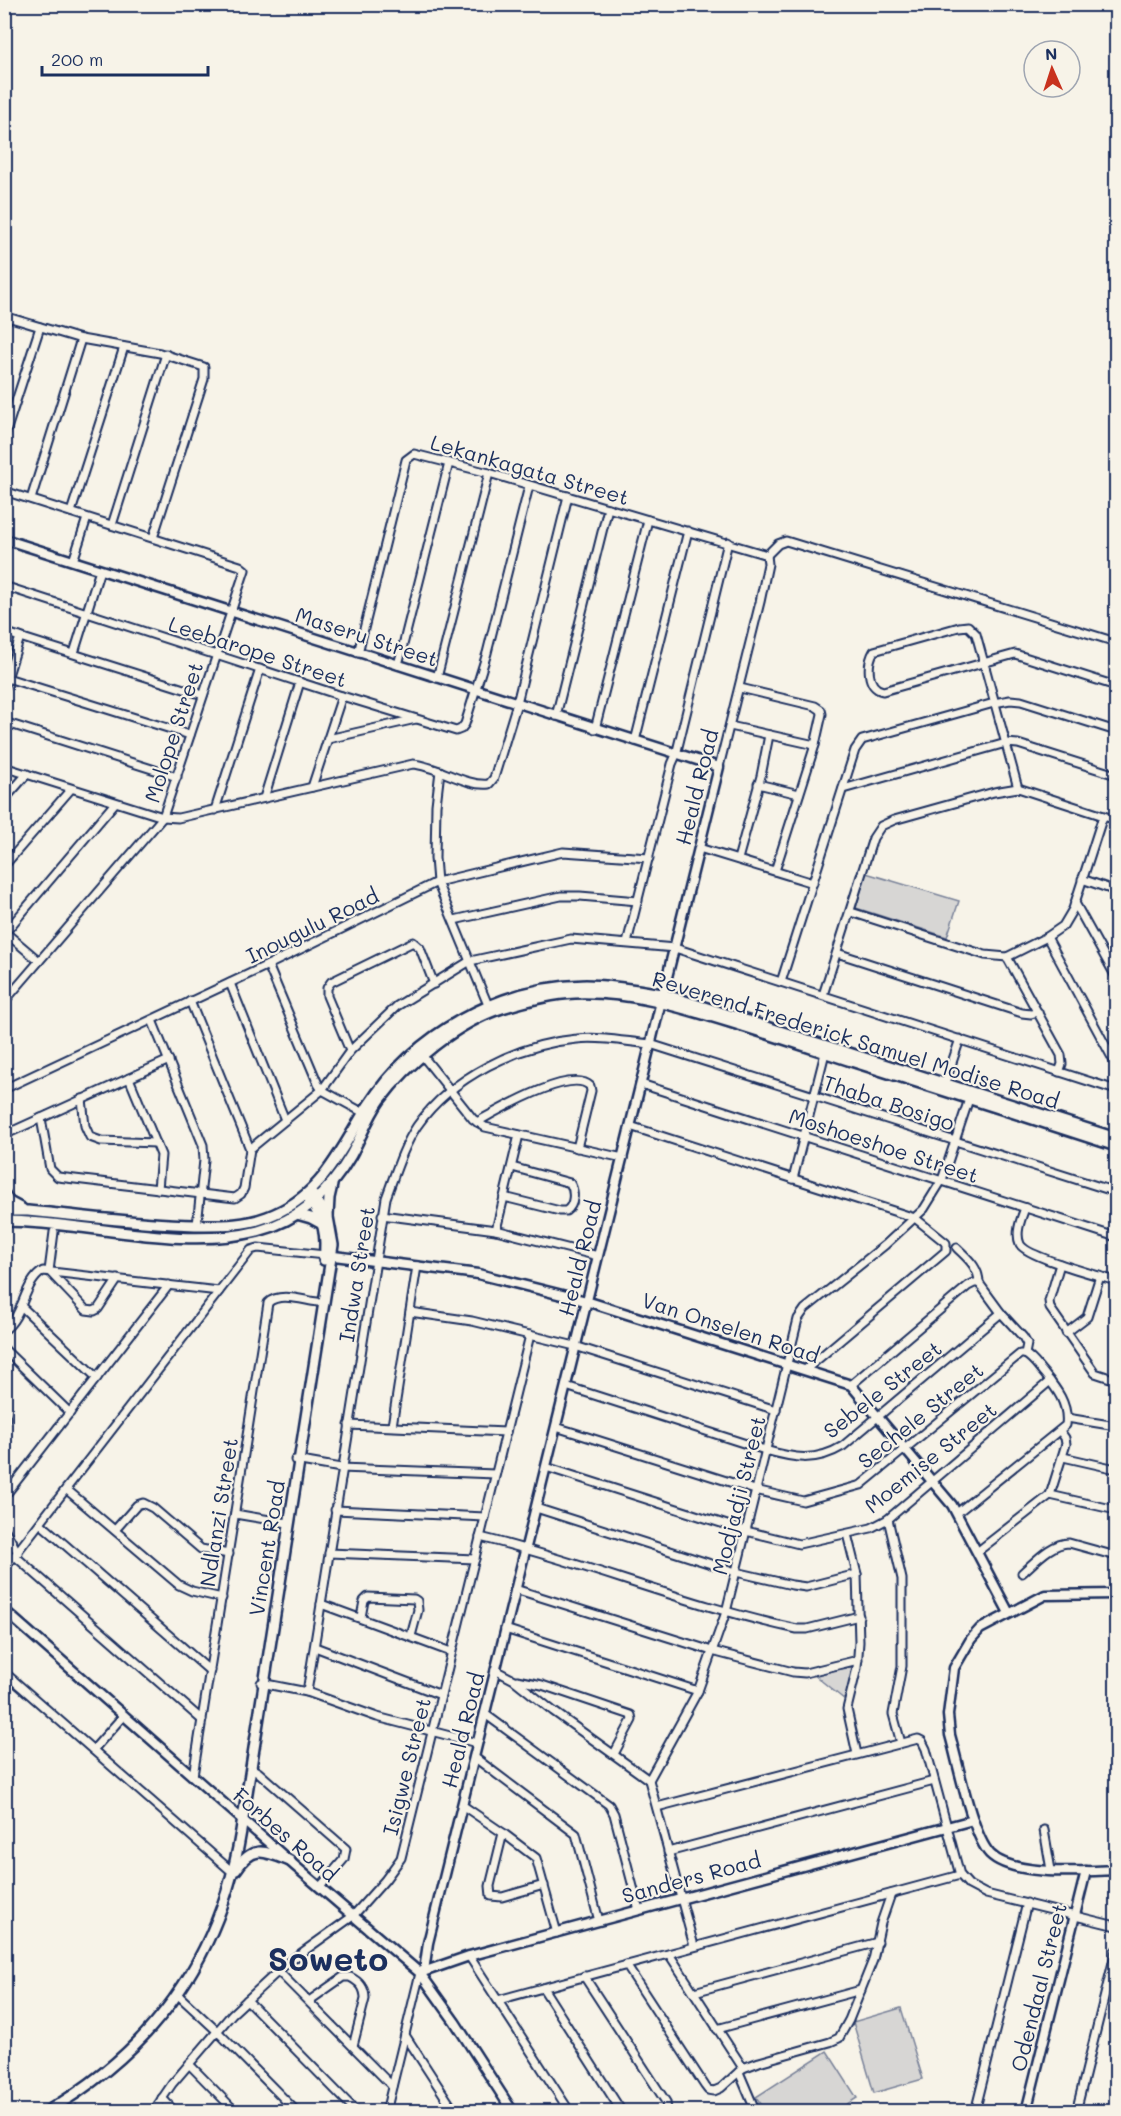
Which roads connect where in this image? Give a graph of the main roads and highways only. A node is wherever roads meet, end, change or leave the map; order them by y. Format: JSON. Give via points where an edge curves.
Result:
{"nodes":[{"id":1,"x":662,"y":997,"type":"junction"},
{"id":2,"x":1116,"y":1138,"type":"edge"},
{"id":3,"x":1116,"y":1146,"type":"edge"},
{"id":4,"x":333,"y":1183,"type":"junction"},
{"id":5,"x":4,"y":1194,"type":"edge"},
{"id":6,"x":311,"y":1197,"type":"junction"},
{"id":7,"x":28,"y":1210,"type":"junction"},
{"id":8,"x":4,"y":1211,"type":"edge"},
{"id":9,"x":297,"y":1214,"type":"junction"},
{"id":10,"x":4,"y":1221,"type":"edge"},
{"id":11,"x":19,"y":1221,"type":"junction"},
{"id":12,"x":326,"y":1221,"type":"junction"},
{"id":13,"x":4,"y":1230,"type":"edge"},
{"id":14,"x":328,"y":1256,"type":"junction"},
{"id":15,"x":297,"y":1461,"type":"junction"},
{"id":16,"x":262,"y":1684,"type":"junction"},
{"id":17,"x":240,"y":1817,"type":"junction"},
{"id":18,"x":290,"y":1861,"type":"road end"},
{"id":19,"x":231,"y":1872,"type":"junction"},
{"id":20,"x":46,"y":2112,"type":"edge"}],
"edges":[{"from":1,"to":2,"type":"main road","name":"Reverend Frederick Samuel Modise Road"},
{"from":1,"to":3,"type":"main road","name":"Reverend Frederick Samuel Modise Road"},
{"from":1,"to":4,"type":"main road","name":"Reverend Frederick Samuel Modise Road","via":[[574,993],[500,1008],[486,1015],[441,1041],[405,1071],[381,1099]]},
{"from":1,"to":6,"type":"main road","name":"Reverend Frederick Samuel Modise Road","via":[[612,987],[570,986],[488,1005],[445,1030],[390,1077]]},
{"from":4,"to":6,"type":"main road","name":"Reverend Frederick Samuel Modise Road"},
{"from":4,"to":12,"type":"main road"},
{"from":5,"to":7,"type":"main road","via":[[13,1205]]},
{"from":6,"to":7,"type":"main road","via":[[238,1224],[136,1222]]},
{"from":6,"to":9,"type":"main road"},
{"from":6,"to":12,"type":"main road","name":"Vincent Road"},
{"from":7,"to":8,"type":"main road"},
{"from":9,"to":11,"type":"main road","via":[[250,1232],[182,1237]]},
{"from":9,"to":12,"type":"main road"},
{"from":10,"to":11,"type":"main road"},
{"from":11,"to":13,"type":"main road"},
{"from":12,"to":14,"type":"main road","name":"Vincent Road","via":[[332,1237]]},
{"from":14,"to":15,"type":"main road","name":"Vincent Road"},
{"from":14,"to":15,"type":"main road","name":"Vincent Road","via":[[317,1302]]},
{"from":15,"to":16,"type":"main road","name":"Vincent Road"},
{"from":16,"to":17,"type":"main road","name":"Vincent Road"},
{"from":16,"to":17,"type":"main road","name":"Vincent Road"},
{"from":17,"to":19,"type":"main road","name":"Vincent Road"},
{"from":18,"to":19,"type":"main road","via":[[256,1852]]},
{"from":19,"to":20,"type":"main road","name":"Vincent Road","via":[[203,1951],[147,2033],[94,2081]]}]}
